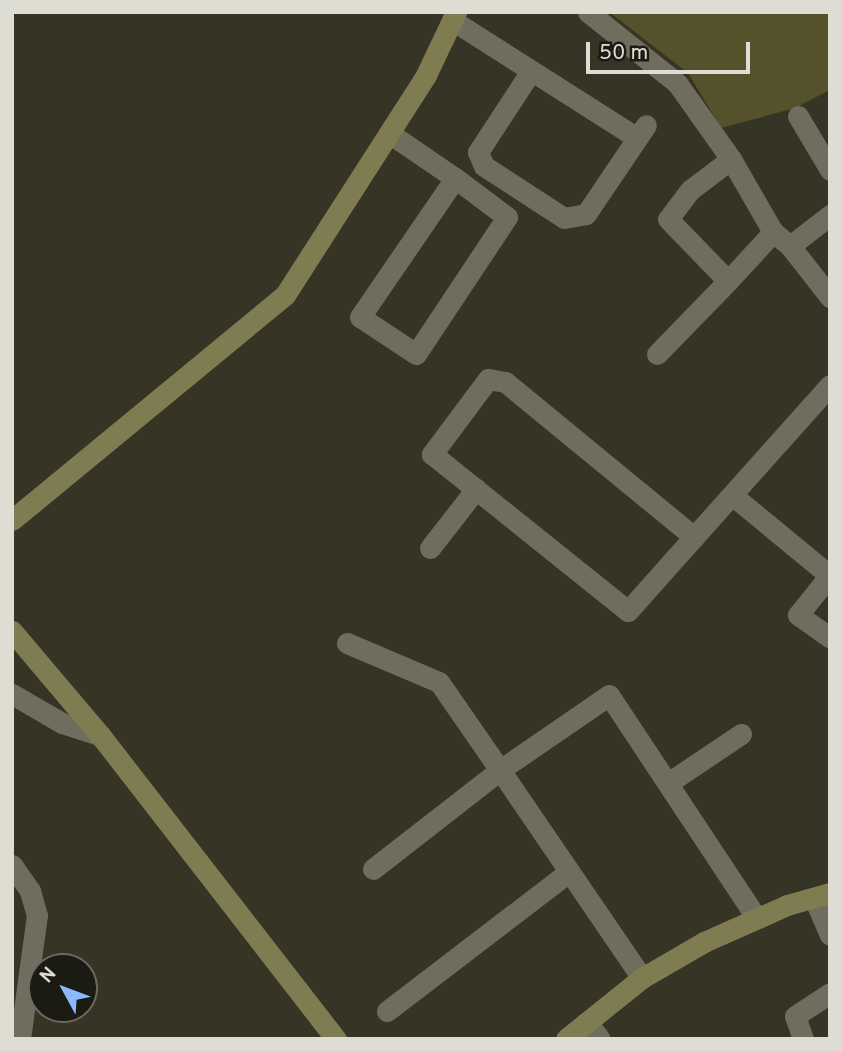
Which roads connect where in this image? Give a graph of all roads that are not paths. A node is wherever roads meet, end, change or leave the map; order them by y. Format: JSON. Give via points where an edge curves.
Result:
{"nodes":[{"id":1,"x":589,"y":12,"type":"edge"},
{"id":2,"x":454,"y":16,"type":"edge"},
{"id":3,"x":531,"y":71,"type":"junction"},
{"id":4,"x":798,"y":116,"type":"dead end"},
{"id":5,"x":390,"y":133,"type":"junction"},
{"id":6,"x":731,"y":159,"type":"junction"},
{"id":7,"x":830,"y":170,"type":"edge"},
{"id":8,"x":455,"y":178,"type":"junction"},
{"id":9,"x":830,"y":215,"type":"edge"},
{"id":10,"x":773,"y":232,"type":"junction"},
{"id":11,"x":790,"y":246,"type":"junction"},
{"id":12,"x":728,"y":281,"type":"junction"},
{"id":13,"x":830,"y":297,"type":"edge"},
{"id":14,"x":657,"y":355,"type":"dead end"},
{"id":15,"x":830,"y":385,"type":"edge"},
{"id":16,"x":476,"y":489,"type":"junction"},
{"id":17,"x":732,"y":495,"type":"junction"},
{"id":18,"x":12,"y":520,"type":"edge"},
{"id":19,"x":694,"y":537,"type":"junction"},
{"id":20,"x":430,"y":548,"type":"dead end"},
{"id":21,"x":829,"y":575,"type":"edge"},
{"id":22,"x":12,"y":631,"type":"edge"},
{"id":23,"x":830,"y":637,"type":"edge"},
{"id":24,"x":347,"y":643,"type":"dead end"},
{"id":25,"x":12,"y":694,"type":"edge"},
{"id":26,"x":741,"y":734,"type":"dead end"},
{"id":27,"x":100,"y":736,"type":"junction"},
{"id":28,"x":500,"y":771,"type":"junction"},
{"id":29,"x":668,"y":783,"type":"junction"},
{"id":30,"x":12,"y":865,"type":"edge"},
{"id":31,"x":373,"y":869,"type":"dead end"},
{"id":32,"x":569,"y":872,"type":"junction"},
{"id":33,"x":822,"y":895,"type":"edge"},
{"id":34,"x":757,"y":919,"type":"junction"},
{"id":35,"x":830,"y":935,"type":"edge"},
{"id":36,"x":642,"y":978,"type":"junction"},
{"id":37,"x":830,"y":993,"type":"edge"},
{"id":38,"x":387,"y":1011,"type":"dead end"},
{"id":39,"x":593,"y":1030,"type":"edge"},
{"id":40,"x":20,"y":1039,"type":"edge"},
{"id":41,"x":336,"y":1039,"type":"edge"},
{"id":42,"x":566,"y":1039,"type":"edge"},
{"id":43,"x":803,"y":1039,"type":"edge"}],
"edges":[{"from":1,"to":6,"type":"street","via":[[677,83]]},
{"from":2,"to":3,"type":"street"},
{"from":2,"to":5,"type":"street","via":[[426,75]]},
{"from":3,"to":3,"type":"street","via":[[642,131],[586,214],[564,218],[484,166],[478,152]]},
{"from":4,"to":7,"type":"street"},
{"from":5,"to":8,"type":"street"},
{"from":5,"to":18,"type":"street","via":[[285,295]]},
{"from":6,"to":10,"type":"street"},
{"from":6,"to":12,"type":"street","via":[[690,190],[668,219]]},
{"from":8,"to":8,"type":"street","via":[[507,217],[416,354],[360,317]]},
{"from":9,"to":11,"type":"street"},
{"from":10,"to":11,"type":"street"},
{"from":10,"to":12,"type":"street"},
{"from":11,"to":13,"type":"street"},
{"from":12,"to":14,"type":"street"},
{"from":15,"to":17,"type":"street"},
{"from":16,"to":19,"type":"street","via":[[628,611]]},
{"from":16,"to":19,"type":"street","via":[[432,454],[488,379],[505,382]]},
{"from":16,"to":20,"type":"street"},
{"from":17,"to":19,"type":"street"},
{"from":17,"to":21,"type":"street"},
{"from":21,"to":23,"type":"street","via":[[797,615]]},
{"from":22,"to":27,"type":"street"},
{"from":24,"to":28,"type":"street","via":[[439,682]]},
{"from":25,"to":27,"type":"street","via":[[62,723]]},
{"from":26,"to":29,"type":"street"},
{"from":27,"to":41,"type":"street"},
{"from":28,"to":29,"type":"street","via":[[609,695]]},
{"from":28,"to":31,"type":"street"},
{"from":28,"to":32,"type":"street"},
{"from":29,"to":34,"type":"street"},
{"from":30,"to":40,"type":"street","via":[[30,891],[37,915]]},
{"from":32,"to":36,"type":"street"},
{"from":32,"to":38,"type":"street"},
{"from":33,"to":34,"type":"street"},
{"from":33,"to":35,"type":"street"},
{"from":34,"to":36,"type":"street","via":[[704,942]]},
{"from":36,"to":39,"type":"street"},
{"from":37,"to":43,"type":"street","via":[[795,1016]]},
{"from":39,"to":42,"type":"street"}]}
